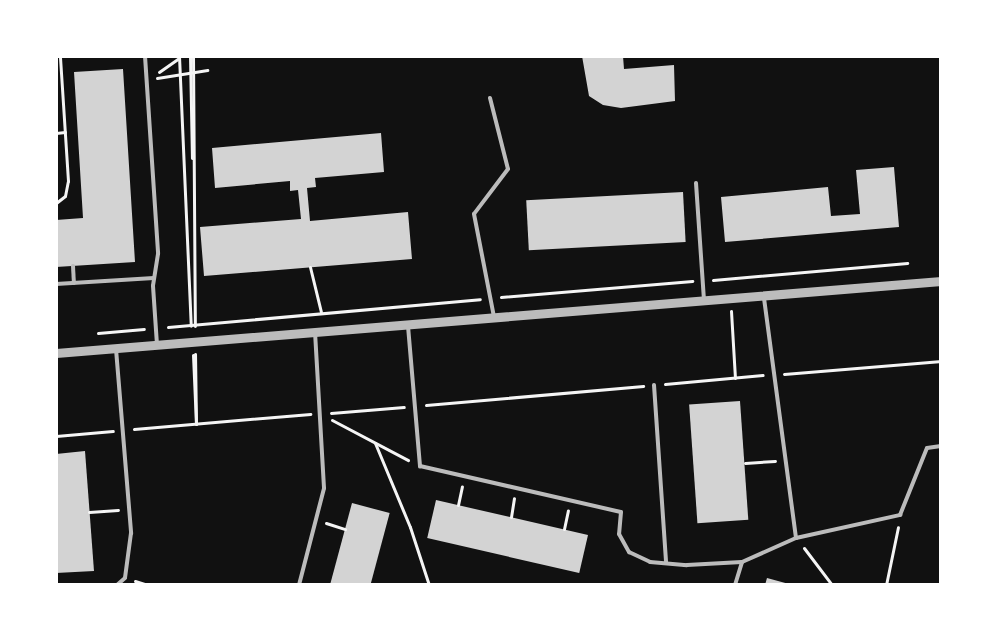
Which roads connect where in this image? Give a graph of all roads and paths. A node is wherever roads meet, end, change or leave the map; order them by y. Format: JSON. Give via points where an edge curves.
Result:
{"nodes":[{"id":1,"x":60,"y":56,"type":"edge"},
{"id":2,"x":145,"y":56,"type":"edge"},
{"id":3,"x":192,"y":56,"type":"edge"},
{"id":4,"x":179,"y":57,"type":"edge"},
{"id":5,"x":207,"y":70,"type":"dead end"},
{"id":6,"x":180,"y":75,"type":"junction"},
{"id":7,"x":62,"y":96,"type":"junction"},
{"id":8,"x":56,"y":97,"type":"edge"},
{"id":9,"x":490,"y":98,"type":"dead end"},
{"id":10,"x":65,"y":132,"type":"junction"},
{"id":11,"x":56,"y":133,"type":"edge"},
{"id":12,"x":696,"y":183,"type":"dead end"},
{"id":13,"x":56,"y":203,"type":"edge"},
{"id":14,"x":73,"y":266,"type":"dead end"},
{"id":15,"x":310,"y":267,"type":"dead end"},
{"id":16,"x":154,"y":278,"type":"junction"},
{"id":17,"x":729,"y":278,"type":"dead end"},
{"id":18,"x":941,"y":281,"type":"edge"},
{"id":19,"x":74,"y":283,"type":"junction"},
{"id":20,"x":56,"y":284,"type":"edge"},
{"id":21,"x":764,"y":294,"type":"junction"},
{"id":22,"x":730,"y":297,"type":"junction"},
{"id":23,"x":704,"y":299,"type":"junction"},
{"id":24,"x":321,"y":312,"type":"dead end"},
{"id":25,"x":494,"y":317,"type":"junction"},
{"id":26,"x":408,"y":324,"type":"junction"},
{"id":27,"x":315,"y":331,"type":"junction"},
{"id":28,"x":157,"y":344,"type":"junction"},
{"id":29,"x":194,"y":344,"type":"dead end"},
{"id":30,"x":116,"y":347,"type":"junction"},
{"id":31,"x":56,"y":353,"type":"edge"},
{"id":32,"x":941,"y":361,"type":"edge"},
{"id":33,"x":775,"y":374,"type":"junction"},
{"id":34,"x":735,"y":378,"type":"junction"},
{"id":35,"x":654,"y":385,"type":"junction"},
{"id":36,"x":414,"y":406,"type":"junction"},
{"id":37,"x":320,"y":414,"type":"junction"},
{"id":38,"x":196,"y":424,"type":"junction"},
{"id":39,"x":122,"y":430,"type":"junction"},
{"id":40,"x":56,"y":436,"type":"edge"},
{"id":41,"x":375,"y":443,"type":"junction"},
{"id":42,"x":941,"y":446,"type":"edge"},
{"id":43,"x":786,"y":460,"type":"junction"},
{"id":44,"x":745,"y":463,"type":"dead end"},
{"id":45,"x":420,"y":466,"type":"junction"},
{"id":46,"x":464,"y":476,"type":"junction"},
{"id":47,"x":516,"y":488,"type":"junction"},
{"id":48,"x":570,"y":500,"type":"junction"},
{"id":49,"x":458,"y":505,"type":"dead end"},
{"id":50,"x":129,"y":510,"type":"junction"},
{"id":51,"x":90,"y":512,"type":"dead end"},
{"id":52,"x":900,"y":515,"type":"junction"},
{"id":53,"x":511,"y":517,"type":"dead end"},
{"id":54,"x":316,"y":520,"type":"junction"},
{"id":55,"x":345,"y":529,"type":"dead end"},
{"id":56,"x":564,"y":529,"type":"dead end"},
{"id":57,"x":796,"y":538,"type":"junction"},
{"id":58,"x":742,"y":562,"type":"junction"},
{"id":59,"x":666,"y":563,"type":"junction"},
{"id":60,"x":116,"y":585,"type":"edge"},
{"id":61,"x":299,"y":585,"type":"edge"},
{"id":62,"x":429,"y":585,"type":"edge"},
{"id":63,"x":735,"y":585,"type":"edge"},
{"id":64,"x":832,"y":585,"type":"edge"},
{"id":65,"x":886,"y":585,"type":"edge"}],
"edges":[{"from":1,"to":7,"type":"path"},
{"from":2,"to":16,"type":"lane","via":[[158,254]]},
{"from":3,"to":6,"type":"path","via":[[194,334]]},
{"from":4,"to":6,"type":"path"},
{"from":4,"to":6,"type":"path","via":[[153,78]]},
{"from":5,"to":6,"type":"path"},
{"from":7,"to":8,"type":"path"},
{"from":7,"to":10,"type":"path"},
{"from":9,"to":25,"type":"lane","via":[[508,169],[474,214]]},
{"from":10,"to":11,"type":"path"},
{"from":10,"to":13,"type":"path","via":[[68,190]]},
{"from":12,"to":23,"type":"lane"},
{"from":14,"to":19,"type":"lane"},
{"from":15,"to":24,"type":"path"},
{"from":16,"to":19,"type":"lane"},
{"from":16,"to":28,"type":"lane"},
{"from":17,"to":22,"type":"path"},
{"from":18,"to":21,"type":"street"},
{"from":19,"to":20,"type":"lane"},
{"from":21,"to":22,"type":"street"},
{"from":21,"to":33,"type":"lane"},
{"from":22,"to":23,"type":"street"},
{"from":22,"to":34,"type":"path"},
{"from":23,"to":25,"type":"street"},
{"from":25,"to":26,"type":"street"},
{"from":26,"to":27,"type":"street"},
{"from":26,"to":36,"type":"lane"},
{"from":27,"to":28,"type":"street"},
{"from":27,"to":37,"type":"lane"},
{"from":28,"to":30,"type":"street"},
{"from":29,"to":38,"type":"path"},
{"from":30,"to":31,"type":"street"},
{"from":30,"to":39,"type":"lane"},
{"from":32,"to":33,"type":"path"},
{"from":33,"to":34,"type":"path"},
{"from":33,"to":43,"type":"lane"},
{"from":34,"to":35,"type":"path"},
{"from":35,"to":36,"type":"path"},
{"from":35,"to":59,"type":"lane"},
{"from":36,"to":37,"type":"path"},
{"from":36,"to":45,"type":"lane"},
{"from":37,"to":38,"type":"path"},
{"from":37,"to":41,"type":"path"},
{"from":37,"to":54,"type":"lane","via":[[324,488]]},
{"from":38,"to":39,"type":"path"},
{"from":39,"to":40,"type":"path"},
{"from":39,"to":50,"type":"lane"},
{"from":41,"to":45,"type":"path"},
{"from":41,"to":62,"type":"path","via":[[410,527]]},
{"from":42,"to":52,"type":"lane","via":[[927,448]]},
{"from":43,"to":44,"type":"path"},
{"from":43,"to":57,"type":"lane"},
{"from":45,"to":46,"type":"lane"},
{"from":46,"to":47,"type":"lane"},
{"from":46,"to":49,"type":"path"},
{"from":47,"to":48,"type":"lane"},
{"from":47,"to":53,"type":"path"},
{"from":48,"to":56,"type":"path"},
{"from":48,"to":59,"type":"lane","via":[[621,512],[619,534],[629,552],[650,562]]},
{"from":50,"to":51,"type":"path"},
{"from":50,"to":60,"type":"lane","via":[[131,533],[125,578]]},
{"from":52,"to":57,"type":"lane"},
{"from":52,"to":65,"type":"path"},
{"from":54,"to":55,"type":"path"},
{"from":54,"to":61,"type":"lane"},
{"from":57,"to":58,"type":"lane"},
{"from":57,"to":64,"type":"path"},
{"from":58,"to":59,"type":"lane"},
{"from":58,"to":63,"type":"lane"}]}
